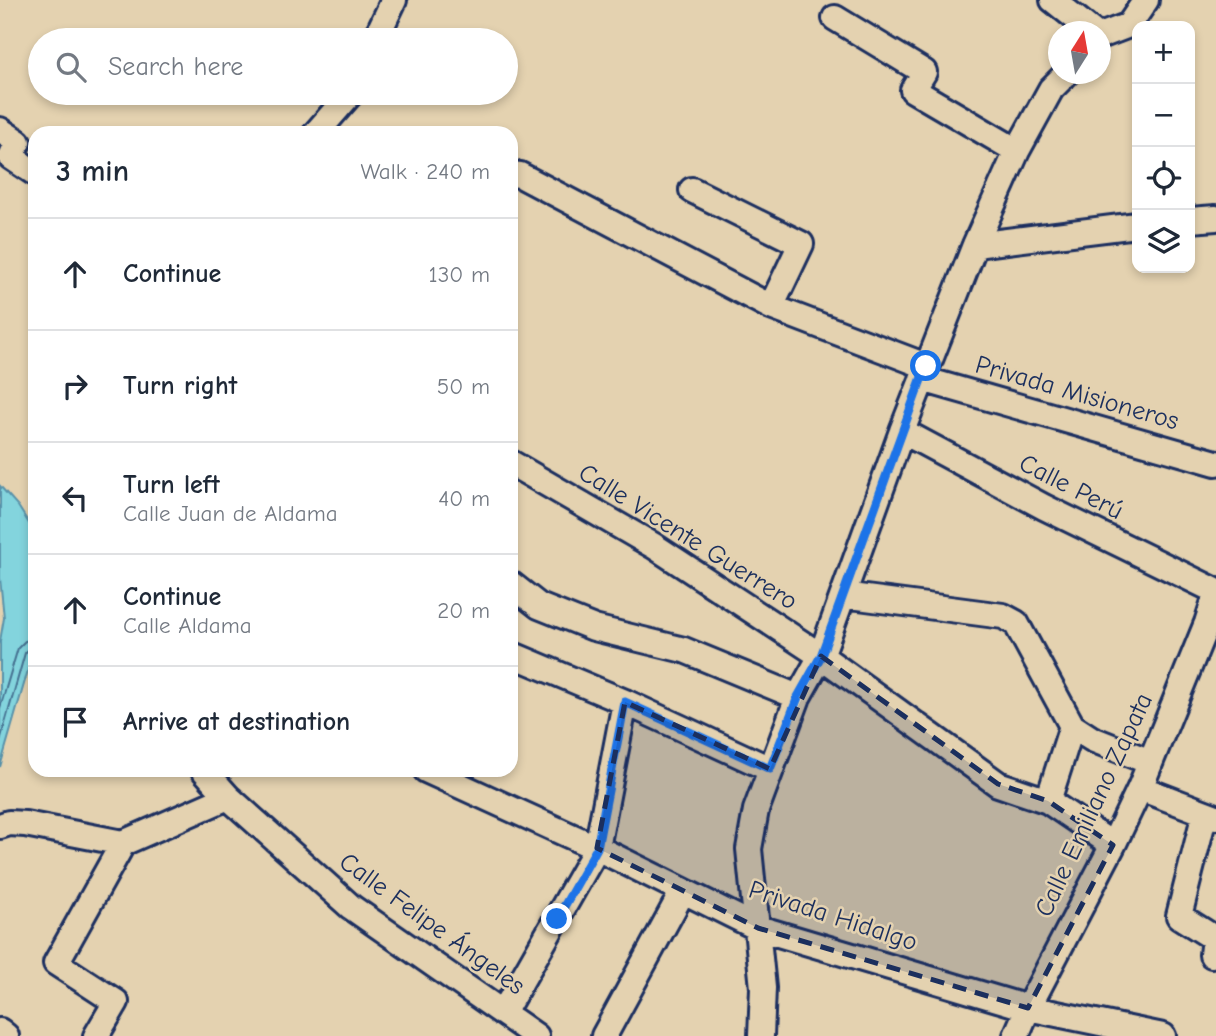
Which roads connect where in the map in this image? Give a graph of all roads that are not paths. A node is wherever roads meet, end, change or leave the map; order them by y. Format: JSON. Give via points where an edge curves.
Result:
{"nodes":[{"id":1,"x":394,"y":0,"type":"edge"},
{"id":2,"x":1053,"y":0,"type":"edge"},
{"id":3,"x":1146,"y":0,"type":"edge"},
{"id":4,"x":835,"y":18,"type":"dead end"},
{"id":5,"x":1079,"y":21,"type":"edge"},
{"id":6,"x":381,"y":28,"type":"edge"},
{"id":7,"x":1111,"y":32,"type":"edge"},
{"id":8,"x":1056,"y":84,"type":"edge"},
{"id":9,"x":340,"y":105,"type":"edge"},
{"id":10,"x":322,"y":126,"type":"edge"},
{"id":11,"x":0,"y":130,"type":"edge"},
{"id":12,"x":1017,"y":151,"type":"junction"},
{"id":13,"x":28,"y":168,"type":"edge"},
{"id":14,"x":518,"y":175,"type":"edge"},
{"id":15,"x":692,"y":190,"type":"dead end"},
{"id":16,"x":1216,"y":218,"type":"edge"},
{"id":17,"x":1195,"y":220,"type":"edge"},
{"id":18,"x":1132,"y":226,"type":"edge"},
{"id":19,"x":975,"y":245,"type":"junction"},
{"id":20,"x":772,"y":307,"type":"junction"},
{"id":21,"x":924,"y":373,"type":"junction"},
{"id":22,"x":902,"y":431,"type":"junction"},
{"id":23,"x":1216,"y":463,"type":"edge"},
{"id":24,"x":518,"y":467,"type":"edge"},
{"id":25,"x":518,"y":590,"type":"edge"},
{"id":26,"x":1216,"y":593,"type":"edge"},
{"id":27,"x":843,"y":595,"type":"junction"},
{"id":28,"x":821,"y":656,"type":"junction"},
{"id":29,"x":518,"y":657,"type":"edge"},
{"id":30,"x":798,"y":697,"type":"junction"},
{"id":31,"x":625,"y":702,"type":"junction"},
{"id":32,"x":1072,"y":726,"type":"junction"},
{"id":33,"x":1150,"y":762,"type":"junction"},
{"id":34,"x":770,"y":769,"type":"junction"},
{"id":35,"x":210,"y":777,"type":"edge"},
{"id":36,"x":441,"y":777,"type":"edge"},
{"id":37,"x":1140,"y":788,"type":"junction"},
{"id":38,"x":228,"y":797,"type":"junction"},
{"id":39,"x":1048,"y":801,"type":"junction"},
{"id":40,"x":1211,"y":815,"type":"edge"},
{"id":41,"x":0,"y":826,"type":"edge"},
{"id":42,"x":123,"y":843,"type":"junction"},
{"id":43,"x":1113,"y":845,"type":"junction"},
{"id":44,"x":597,"y":848,"type":"junction"},
{"id":45,"x":683,"y":891,"type":"junction"},
{"id":46,"x":758,"y":928,"type":"junction"},
{"id":47,"x":1212,"y":955,"type":"dead end"},
{"id":48,"x":1028,"y":1008,"type":"junction"},
{"id":49,"x":503,"y":1013,"type":"junction"},
{"id":50,"x":0,"y":1031,"type":"edge"},
{"id":51,"x":6,"y":1036,"type":"edge"},
{"id":52,"x":96,"y":1036,"type":"edge"},
{"id":53,"x":536,"y":1036,"type":"edge"},
{"id":54,"x":604,"y":1036,"type":"edge"},
{"id":55,"x":761,"y":1036,"type":"edge"},
{"id":56,"x":1017,"y":1036,"type":"edge"},
{"id":57,"x":1163,"y":1036,"type":"edge"}],
"edges":[{"from":1,"to":6,"type":"street"},
{"from":2,"to":5,"type":"street"},
{"from":3,"to":7,"type":"street","via":[[1129,25]]},
{"from":4,"to":12,"type":"street","via":[[924,72],[913,90]]},
{"from":8,"to":12,"type":"street"},
{"from":9,"to":10,"type":"street"},
{"from":11,"to":13,"type":"street","via":[[18,142],[11,157]]},
{"from":12,"to":19,"type":"street"},
{"from":14,"to":20,"type":"street","name":"Privada Misioneros"},
{"from":15,"to":20,"type":"street","via":[[801,244]]},
{"from":16,"to":17,"type":"street"},
{"from":18,"to":19,"type":"street"},
{"from":19,"to":21,"type":"street"},
{"from":20,"to":21,"type":"street","name":"Privada Misioneros"},
{"from":21,"to":22,"type":"street"},
{"from":21,"to":23,"type":"street","name":"Privada Misioneros"},
{"from":22,"to":26,"type":"street","name":"Calle Perú"},
{"from":22,"to":27,"type":"street"},
{"from":24,"to":28,"type":"street","name":"Calle Vicente Guerrero","via":[[654,546]]},
{"from":25,"to":30,"type":"street","via":[[539,606],[594,628],[684,650]]},
{"from":26,"to":33,"type":"street","name":"Calle Emiliano Zapata"},
{"from":27,"to":28,"type":"street"},
{"from":27,"to":32,"type":"street","via":[[1003,617],[1016,623]]},
{"from":28,"to":30,"type":"street"},
{"from":28,"to":39,"type":"street","name":"Calle Vicente Guerrero","via":[[998,784]]},
{"from":29,"to":31,"type":"street"},
{"from":30,"to":34,"type":"street"},
{"from":31,"to":34,"type":"street"},
{"from":31,"to":44,"type":"street"},
{"from":32,"to":33,"type":"street"},
{"from":32,"to":39,"type":"street"},
{"from":33,"to":37,"type":"street","name":"Calle Emiliano Zapata"},
{"from":34,"to":46,"type":"street","via":[[749,849]]},
{"from":35,"to":38,"type":"street","name":"Calle Felipe Ángeles"},
{"from":36,"to":44,"type":"street","name":"Privada Hidalgo"},
{"from":37,"to":40,"type":"street"},
{"from":37,"to":43,"type":"street","name":"Calle Emiliano Zapata"},
{"from":38,"to":42,"type":"street"},
{"from":38,"to":49,"type":"street","name":"Calle Felipe Ángeles","via":[[351,907]]},
{"from":39,"to":43,"type":"street","name":"Calle Vicente Guerrero"},
{"from":40,"to":47,"type":"street","via":[[1179,916],[1214,938]]},
{"from":41,"to":42,"type":"street","via":[[25,824]]},
{"from":42,"to":52,"type":"street","via":[[56,963],[116,1002]]},
{"from":43,"to":48,"type":"street","name":"Calle Emiliano Zapata"},
{"from":44,"to":45,"type":"street","name":"Privada Hidalgo"},
{"from":44,"to":49,"type":"street"},
{"from":45,"to":46,"type":"street","name":"Privada Hidalgo"},
{"from":45,"to":54,"type":"street"},
{"from":46,"to":48,"type":"street","name":"Privada Hidalgo"},
{"from":46,"to":55,"type":"street"},
{"from":48,"to":56,"type":"street","name":"Calle Emiliano Zapata"},
{"from":48,"to":57,"type":"street","name":"Privada Hidalgo"},
{"from":49,"to":53,"type":"street","name":"Calle Felipe Ángeles"},
{"from":50,"to":51,"type":"street"}]}
